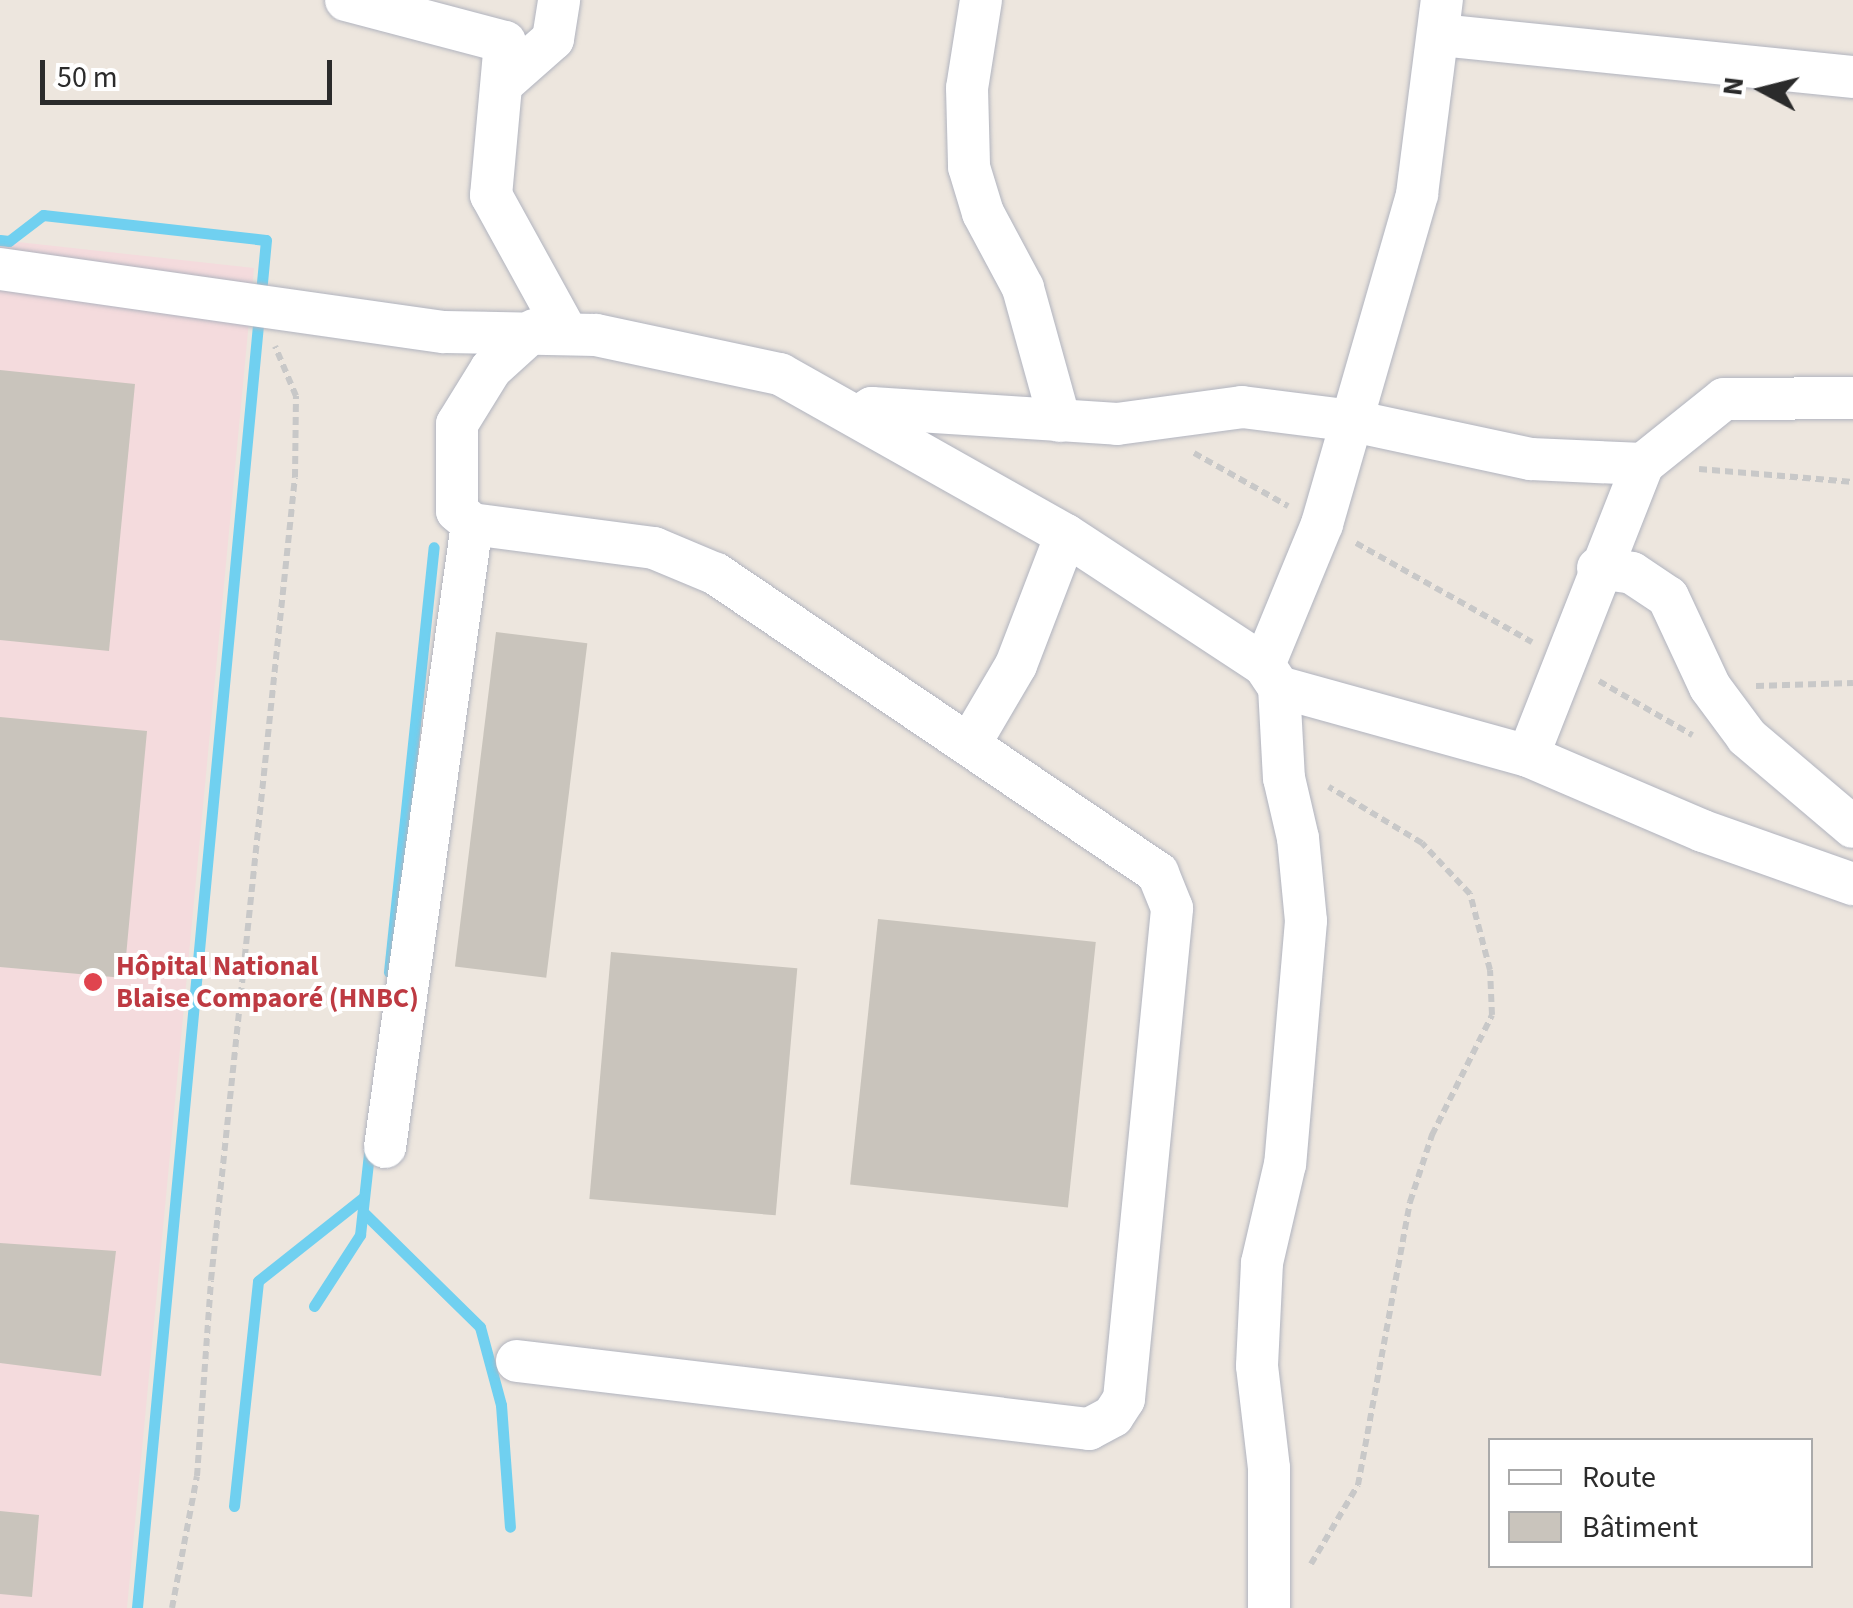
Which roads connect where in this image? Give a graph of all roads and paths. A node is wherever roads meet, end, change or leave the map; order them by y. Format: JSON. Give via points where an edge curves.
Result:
{"nodes":[{"id":1,"x":346,"y":0,"type":"edge"},
{"id":2,"x":559,"y":0,"type":"edge"},
{"id":3,"x":981,"y":0,"type":"edge"},
{"id":4,"x":1441,"y":18,"type":"edge"},
{"id":5,"x":1853,"y":77,"type":"edge"},
{"id":6,"x":502,"y":84,"type":"junction"},
{"id":7,"x":0,"y":269,"type":"edge"},
{"id":8,"x":257,"y":304,"type":"junction"},
{"id":9,"x":550,"y":331,"type":"junction"},
{"id":10,"x":1853,"y":398,"type":"edge"},
{"id":11,"x":859,"y":416,"type":"junction"},
{"id":12,"x":1060,"y":421,"type":"junction"},
{"id":13,"x":1353,"y":421,"type":"junction"},
{"id":14,"x":1149,"y":423,"type":"junction"},
{"id":15,"x":1643,"y":464,"type":"junction"},
{"id":16,"x":1853,"y":482,"type":"edge"},
{"id":17,"x":472,"y":524,"type":"junction"},
{"id":18,"x":1322,"y":524,"type":"junction"},
{"id":19,"x":1066,"y":536,"type":"junction"},
{"id":20,"x":1598,"y":568,"type":"junction"},
{"id":21,"x":1564,"y":660,"type":"junction"},
{"id":22,"x":1271,"y":676,"type":"junction"},
{"id":23,"x":1853,"y":683,"type":"edge"},
{"id":24,"x":1710,"y":687,"type":"junction"},
{"id":25,"x":1700,"y":740,"type":"dead end"},
{"id":26,"x":969,"y":745,"type":"junction"},
{"id":27,"x":1528,"y":756,"type":"junction"},
{"id":28,"x":1287,"y":801,"type":"junction"},
{"id":29,"x":1853,"y":827,"type":"edge"},
{"id":30,"x":1853,"y":884,"type":"edge"},
{"id":31,"x":386,"y":1147,"type":"dead end"},
{"id":32,"x":518,"y":1361,"type":"dead end"},
{"id":33,"x":1301,"y":1578,"type":"dead end"},
{"id":34,"x":172,"y":1608,"type":"edge"},
{"id":35,"x":1269,"y":1608,"type":"edge"}],
"edges":[{"from":1,"to":6,"type":"street","via":[[506,42]]},
{"from":2,"to":6,"type":"street","via":[[553,39]]},
{"from":3,"to":12,"type":"street","via":[[967,88],[969,167],[983,212],[1023,288]]},
{"from":4,"to":5,"type":"street"},
{"from":4,"to":13,"type":"street","via":[[1417,194]]},
{"from":6,"to":9,"type":"street","via":[[491,195]]},
{"from":7,"to":8,"type":"street"},
{"from":8,"to":9,"type":"street","via":[[444,332]]},
{"from":8,"to":34,"type":"path","via":[[296,396],[295,477],[211,1280],[197,1476]]},
{"from":9,"to":11,"type":"street","via":[[780,374]]},
{"from":9,"to":17,"type":"street","via":[[491,369],[457,424],[457,511]]},
{"from":10,"to":15,"type":"street","via":[[1724,399]]},
{"from":11,"to":12,"type":"street","via":[[872,408]]},
{"from":11,"to":19,"type":"street"},
{"from":12,"to":14,"type":"street"},
{"from":13,"to":14,"type":"street","via":[[1242,407],[1186,410]]},
{"from":13,"to":15,"type":"street","via":[[1531,459]]},
{"from":13,"to":18,"type":"street"},
{"from":14,"to":18,"type":"path"},
{"from":15,"to":16,"type":"path"},
{"from":15,"to":20,"type":"street"},
{"from":17,"to":26,"type":"street","via":[[654,548],[716,574]]},
{"from":17,"to":31,"type":"street"},
{"from":18,"to":21,"type":"path"},
{"from":18,"to":22,"type":"street"},
{"from":19,"to":22,"type":"street","via":[[1182,606]]},
{"from":19,"to":26,"type":"street","via":[[1016,665]]},
{"from":20,"to":21,"type":"street"},
{"from":20,"to":24,"type":"street","via":[[1632,573],[1668,597]]},
{"from":21,"to":25,"type":"path"},
{"from":21,"to":27,"type":"street"},
{"from":22,"to":27,"type":"street"},
{"from":22,"to":28,"type":"street"},
{"from":23,"to":24,"type":"path"},
{"from":24,"to":29,"type":"street","via":[[1748,737]]},
{"from":26,"to":32,"type":"street","via":[[1158,873],[1172,908],[1124,1400],[1113,1416],[1090,1429]]},
{"from":27,"to":30,"type":"street","via":[[1703,831]]},
{"from":28,"to":33,"type":"path","via":[[1301,785],[1320,782],[1447,863],[1470,894],[1484,936],[1492,1015],[1432,1135],[1410,1202],[1358,1486]]},
{"from":28,"to":35,"type":"street","via":[[1298,838],[1306,920],[1287,1145],[1262,1263],[1258,1366],[1269,1468]]}]}
